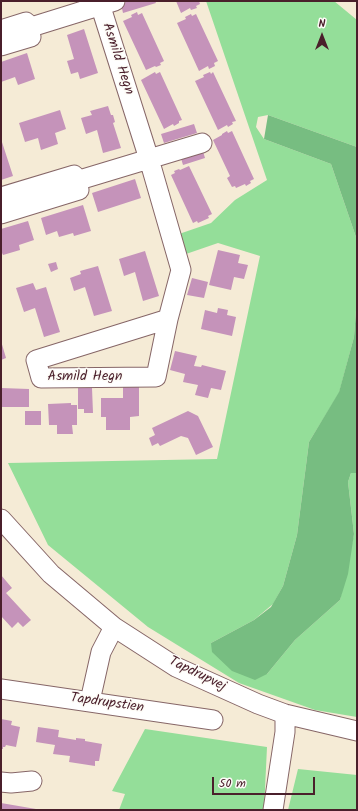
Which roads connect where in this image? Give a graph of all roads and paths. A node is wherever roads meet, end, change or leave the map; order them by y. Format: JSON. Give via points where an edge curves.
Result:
{"nodes":[{"id":1,"x":105,"y":2,"type":"edge"},
{"id":2,"x":28,"y":28,"type":"junction"},
{"id":3,"x":1,"y":30,"type":"edge"},
{"id":4,"x":1,"y":46,"type":"edge"},
{"id":5,"x":202,"y":143,"type":"dead end"},
{"id":6,"x":149,"y":159,"type":"junction"},
{"id":7,"x":76,"y":181,"type":"junction"},
{"id":8,"x":1,"y":197,"type":"edge"},
{"id":9,"x":1,"y":214,"type":"edge"},
{"id":10,"x":168,"y":319,"type":"junction"},
{"id":11,"x":73,"y":349,"type":"junction"},
{"id":12,"x":80,"y":378,"type":"junction"},
{"id":13,"x":1,"y":519,"type":"edge"},
{"id":14,"x":114,"y":627,"type":"junction"},
{"id":15,"x":1,"y":689,"type":"edge"},
{"id":16,"x":90,"y":701,"type":"junction"},
{"id":17,"x":285,"y":714,"type":"junction"},
{"id":18,"x":214,"y":720,"type":"dead end"},
{"id":19,"x":357,"y":731,"type":"edge"},
{"id":20,"x":32,"y":781,"type":"dead end"},
{"id":21,"x":1,"y":782,"type":"edge"},
{"id":22,"x":273,"y":810,"type":"edge"}],
"edges":[{"from":1,"to":2,"type":"street","name":"Asmild Hegn"},
{"from":1,"to":6,"type":"street","name":"Asmild Hegn"},
{"from":2,"to":3,"type":"street","name":"Asmild Hegn","via":[[26,22]]},
{"from":2,"to":4,"type":"street","via":[[31,37]]},
{"from":5,"to":6,"type":"street"},
{"from":6,"to":7,"type":"street"},
{"from":6,"to":10,"type":"street","name":"Asmild Hegn","via":[[181,270]]},
{"from":7,"to":8,"type":"street","via":[[74,175]]},
{"from":7,"to":9,"type":"street","via":[[79,190]]},
{"from":10,"to":11,"type":"street","name":"Asmild Hegn"},
{"from":10,"to":12,"type":"street","name":"Asmild Hegn","via":[[156,377]]},
{"from":11,"to":12,"type":"street"},
{"from":11,"to":12,"type":"street","name":"Asmild Hegn","via":[[36,360],[41,378]]},
{"from":13,"to":14,"type":"street","name":"Tapdrupvej","via":[[51,574]]},
{"from":14,"to":16,"type":"street","via":[[100,652]]},
{"from":14,"to":17,"type":"street","name":"Tapdrupvej","via":[[176,667]]},
{"from":15,"to":16,"type":"street","name":"Tapdrupstien"},
{"from":16,"to":18,"type":"street","name":"Tapdrupstien"},
{"from":17,"to":19,"type":"street","name":"Tapdrupvej"},
{"from":17,"to":22,"type":"street","via":[[285,732]]},
{"from":20,"to":21,"type":"street"}]}
